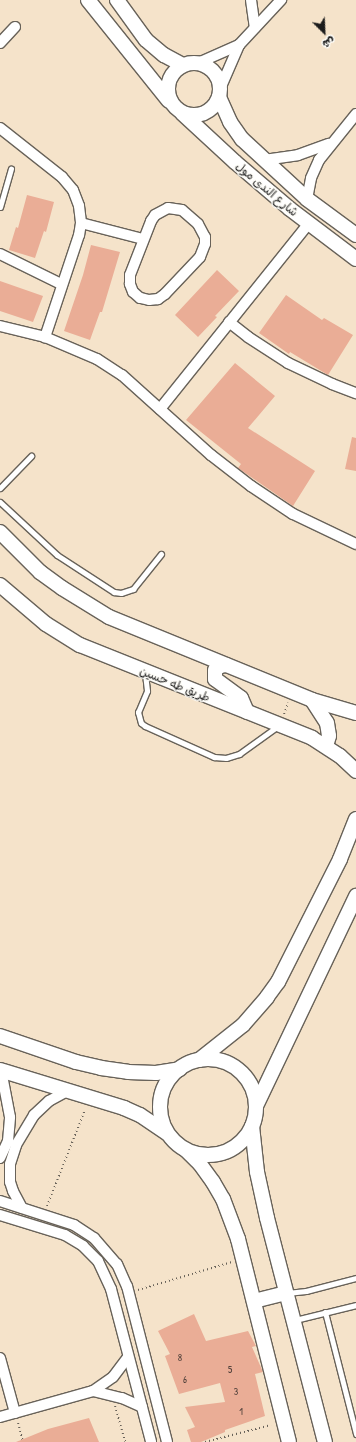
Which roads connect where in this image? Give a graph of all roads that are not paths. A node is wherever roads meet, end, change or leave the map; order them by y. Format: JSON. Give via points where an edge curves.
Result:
{"nodes":[{"id":1,"x":88,"y":0,"type":"edge"},
{"id":2,"x":117,"y":0,"type":"edge"},
{"id":3,"x":251,"y":0,"type":"edge"},
{"id":4,"x":281,"y":0,"type":"edge"},
{"id":5,"x":15,"y":27,"type":"dead end"},
{"id":6,"x":255,"y":28,"type":"junction"},
{"id":7,"x":146,"y":40,"type":"junction"},
{"id":8,"x":0,"y":43,"type":"edge"},
{"id":9,"x":239,"y":45,"type":"junction"},
{"id":10,"x":132,"y":55,"type":"junction"},
{"id":11,"x":198,"y":63,"type":"junction"},
{"id":12,"x":183,"y":65,"type":"junction"},
{"id":13,"x":219,"y":93,"type":"junction"},
{"id":14,"x":171,"y":103,"type":"junction"},
{"id":15,"x":182,"y":113,"type":"junction"},
{"id":16,"x":355,"y":115,"type":"edge"},
{"id":17,"x":0,"y":128,"type":"edge"},
{"id":18,"x":331,"y":143,"type":"junction"},
{"id":19,"x":264,"y":160,"type":"junction"},
{"id":20,"x":11,"y":169,"type":"dead end"},
{"id":21,"x":308,"y":199,"type":"junction"},
{"id":22,"x":0,"y":207,"type":"edge"},
{"id":23,"x":81,"y":223,"type":"junction"},
{"id":24,"x":309,"y":223,"type":"junction"},
{"id":25,"x":356,"y":235,"type":"edge"},
{"id":26,"x":143,"y":239,"type":"junction"},
{"id":27,"x":0,"y":254,"type":"edge"},
{"id":28,"x":356,"y":259,"type":"edge"},
{"id":29,"x":61,"y":284,"type":"junction"},
{"id":30,"x":229,"y":322,"type":"junction"},
{"id":31,"x":0,"y":326,"type":"edge"},
{"id":32,"x":44,"y":337,"type":"junction"},
{"id":33,"x":356,"y":393,"type":"edge"},
{"id":34,"x":160,"y":409,"type":"junction"},
{"id":35,"x":31,"y":456,"type":"dead end"},
{"id":36,"x":0,"y":488,"type":"edge"},
{"id":37,"x":0,"y":502,"type":"edge"},
{"id":38,"x":0,"y":532,"type":"edge"},
{"id":39,"x":356,"y":544,"type":"edge"},
{"id":40,"x":161,"y":554,"type":"dead end"},
{"id":41,"x":0,"y":585,"type":"edge"},
{"id":42,"x":226,"y":666,"type":"junction"},
{"id":43,"x":144,"y":672,"type":"junction"},
{"id":44,"x":312,"y":700,"type":"junction"},
{"id":45,"x":247,"y":712,"type":"junction"},
{"id":46,"x":356,"y":713,"type":"edge"},
{"id":47,"x":280,"y":725,"type":"junction"},
{"id":48,"x":326,"y":746,"type":"junction"},
{"id":49,"x":356,"y":772,"type":"edge"},
{"id":50,"x":356,"y":819,"type":"edge"},
{"id":51,"x":356,"y":848,"type":"edge"},
{"id":52,"x":340,"y":859,"type":"junction"},
{"id":53,"x":356,"y":896,"type":"edge"},
{"id":54,"x":0,"y":1036,"type":"edge"},
{"id":55,"x":198,"y":1060,"type":"junction"},
{"id":56,"x":180,"y":1069,"type":"junction"},
{"id":57,"x":0,"y":1070,"type":"edge"},
{"id":58,"x":66,"y":1091,"type":"junction"},
{"id":59,"x":256,"y":1106,"type":"junction"},
{"id":60,"x":252,"y":1126,"type":"junction"},
{"id":61,"x":167,"y":1134,"type":"junction"},
{"id":62,"x":12,"y":1143,"type":"junction"},
{"id":63,"x":186,"y":1150,"type":"junction"},
{"id":64,"x":0,"y":1158,"type":"edge"},
{"id":65,"x":0,"y":1201,"type":"edge"},
{"id":66,"x":22,"y":1208,"type":"junction"},
{"id":67,"x":0,"y":1215,"type":"edge"},
{"id":68,"x":110,"y":1254,"type":"junction"},
{"id":69,"x":98,"y":1262,"type":"junction"},
{"id":70,"x":356,"y":1278,"type":"edge"},
{"id":71,"x":286,"y":1293,"type":"junction"},
{"id":72,"x":254,"y":1301,"type":"junction"},
{"id":73,"x":356,"y":1305,"type":"edge"},
{"id":74,"x":325,"y":1312,"type":"junction"},
{"id":75,"x":293,"y":1320,"type":"junction"},
{"id":76,"x":128,"y":1357,"type":"junction"},
{"id":77,"x":0,"y":1358,"type":"edge"},
{"id":78,"x":92,"y":1392,"type":"junction"},
{"id":79,"x":142,"y":1407,"type":"junction"},
{"id":80,"x":15,"y":1413,"type":"junction"},
{"id":81,"x":0,"y":1417,"type":"edge"},
{"id":82,"x":356,"y":1434,"type":"edge"},
{"id":83,"x":151,"y":1442,"type":"edge"},
{"id":84,"x":167,"y":1442,"type":"edge"},
{"id":85,"x":289,"y":1442,"type":"edge"},
{"id":86,"x":325,"y":1442,"type":"edge"}],
"edges":[{"from":1,"to":10,"type":"street"},
{"from":2,"to":7,"type":"street"},
{"from":3,"to":6,"type":"street"},
{"from":4,"to":6,"type":"street"},
{"from":5,"to":8,"type":"street"},
{"from":6,"to":9,"type":"street"},
{"from":7,"to":10,"type":"street","via":[[143,51]]},
{"from":7,"to":12,"type":"street","via":[[164,55]]},
{"from":9,"to":11,"type":"street"},
{"from":9,"to":13,"type":"street"},
{"from":10,"to":14,"type":"street"},
{"from":11,"to":12,"type":"street"},
{"from":11,"to":13,"type":"street","via":[[211,69],[219,82]]},
{"from":12,"to":14,"type":"street","via":[[168,81]]},
{"from":13,"to":15,"type":"street","via":[[216,103],[204,113]]},
{"from":13,"to":19,"type":"street","name":"شارع الندى مول","via":[[236,131]]},
{"from":14,"to":15,"type":"street"},
{"from":15,"to":24,"type":"street","name":"شارع الندى مول","via":[[235,162]]},
{"from":16,"to":18,"type":"street"},
{"from":17,"to":23,"type":"street","via":[[73,190],[79,206]]},
{"from":18,"to":19,"type":"street","via":[[298,155]]},
{"from":18,"to":21,"type":"street","via":[[314,169]]},
{"from":19,"to":21,"type":"street","name":"شارع الندى مول"},
{"from":20,"to":22,"type":"lane"},
{"from":21,"to":25,"type":"street","name":"شارع الندى مول"},
{"from":23,"to":26,"type":"street"},
{"from":23,"to":29,"type":"street"},
{"from":24,"to":28,"type":"street","name":"شارع الندى مول"},
{"from":24,"to":30,"type":"street"},
{"from":26,"to":26,"type":"street","via":[[155,215],[168,208],[175,208],[182,210],[198,224],[203,230],[205,244],[200,257],[165,294],[158,299],[149,300],[140,298],[133,292],[130,284],[130,275]]},
{"from":27,"to":29,"type":"street"},
{"from":29,"to":32,"type":"street"},
{"from":30,"to":33,"type":"street","via":[[254,342],[288,363],[317,378]]},
{"from":30,"to":34,"type":"street"},
{"from":31,"to":32,"type":"street"},
{"from":32,"to":34,"type":"street","via":[[97,359],[122,375]]},
{"from":34,"to":39,"type":"street","via":[[211,455],[251,486],[294,514]]},
{"from":35,"to":36,"type":"lane"},
{"from":37,"to":40,"type":"lane","via":[[57,554],[114,592],[121,593],[133,589]]},
{"from":38,"to":42,"type":"street","via":[[40,572],[85,604],[134,628]]},
{"from":41,"to":43,"type":"street","name":"طريق طه حسين","via":[[46,624],[80,645]]},
{"from":42,"to":44,"type":"street"},
{"from":42,"to":45,"type":"street","via":[[220,666],[215,670],[215,679],[241,698]]},
{"from":43,"to":45,"type":"street","name":"طريق طه حسين"},
{"from":43,"to":47,"type":"lane","via":[[147,691],[138,712],[141,723],[214,757],[226,758],[239,754]]},
{"from":44,"to":46,"type":"street"},
{"from":44,"to":48,"type":"street","via":[[327,723],[329,736]]},
{"from":45,"to":47,"type":"street","name":"طريق طه حسين"},
{"from":47,"to":48,"type":"street","name":"طريق طه حسين"},
{"from":48,"to":49,"type":"street","name":"طريق طه حسين"},
{"from":50,"to":52,"type":"street"},
{"from":51,"to":52,"type":"street"},
{"from":52,"to":55,"type":"street","via":[[278,982],[243,1025]]},
{"from":53,"to":59,"type":"street"},
{"from":54,"to":56,"type":"street","via":[[101,1068],[156,1073]]},
{"from":55,"to":56,"type":"street"},
{"from":55,"to":59,"type":"street","via":[[219,1061],[238,1070],[251,1086]]},
{"from":56,"to":61,"type":"street","via":[[166,1084],[162,1094],[160,1114]]},
{"from":57,"to":58,"type":"street"},
{"from":57,"to":62,"type":"street","via":[[10,1117]]},
{"from":58,"to":61,"type":"street","via":[[140,1115]]},
{"from":58,"to":62,"type":"street","via":[[49,1101],[34,1115]]},
{"from":59,"to":60,"type":"street"},
{"from":60,"to":63,"type":"street","via":[[241,1142],[224,1152],[205,1155]]},
{"from":60,"to":71,"type":"street","via":[[262,1195]]},
{"from":61,"to":63,"type":"street"},
{"from":62,"to":64,"type":"street"},
{"from":62,"to":66,"type":"street","via":[[10,1178],[13,1191]]},
{"from":63,"to":72,"type":"street","via":[[200,1164],[223,1200],[244,1258]]},
{"from":65,"to":66,"type":"street"},
{"from":66,"to":68,"type":"street","via":[[84,1231]]},
{"from":67,"to":69,"type":"street","via":[[65,1235],[83,1246]]},
{"from":68,"to":69,"type":"street"},
{"from":68,"to":84,"type":"street","via":[[123,1274]]},
{"from":69,"to":76,"type":"street","via":[[111,1289]]},
{"from":70,"to":71,"type":"lane","via":[[306,1291]]},
{"from":71,"to":72,"type":"street"},
{"from":71,"to":75,"type":"street"},
{"from":72,"to":85,"type":"street"},
{"from":73,"to":74,"type":"lane"},
{"from":74,"to":75,"type":"lane"},
{"from":74,"to":82,"type":"lane"},
{"from":75,"to":86,"type":"street"},
{"from":76,"to":78,"type":"street","via":[[113,1377]]},
{"from":76,"to":79,"type":"street"},
{"from":77,"to":80,"type":"street"},
{"from":78,"to":79,"type":"street","via":[[112,1395]]},
{"from":78,"to":80,"type":"street"},
{"from":79,"to":83,"type":"street"},
{"from":80,"to":81,"type":"street"}]}
